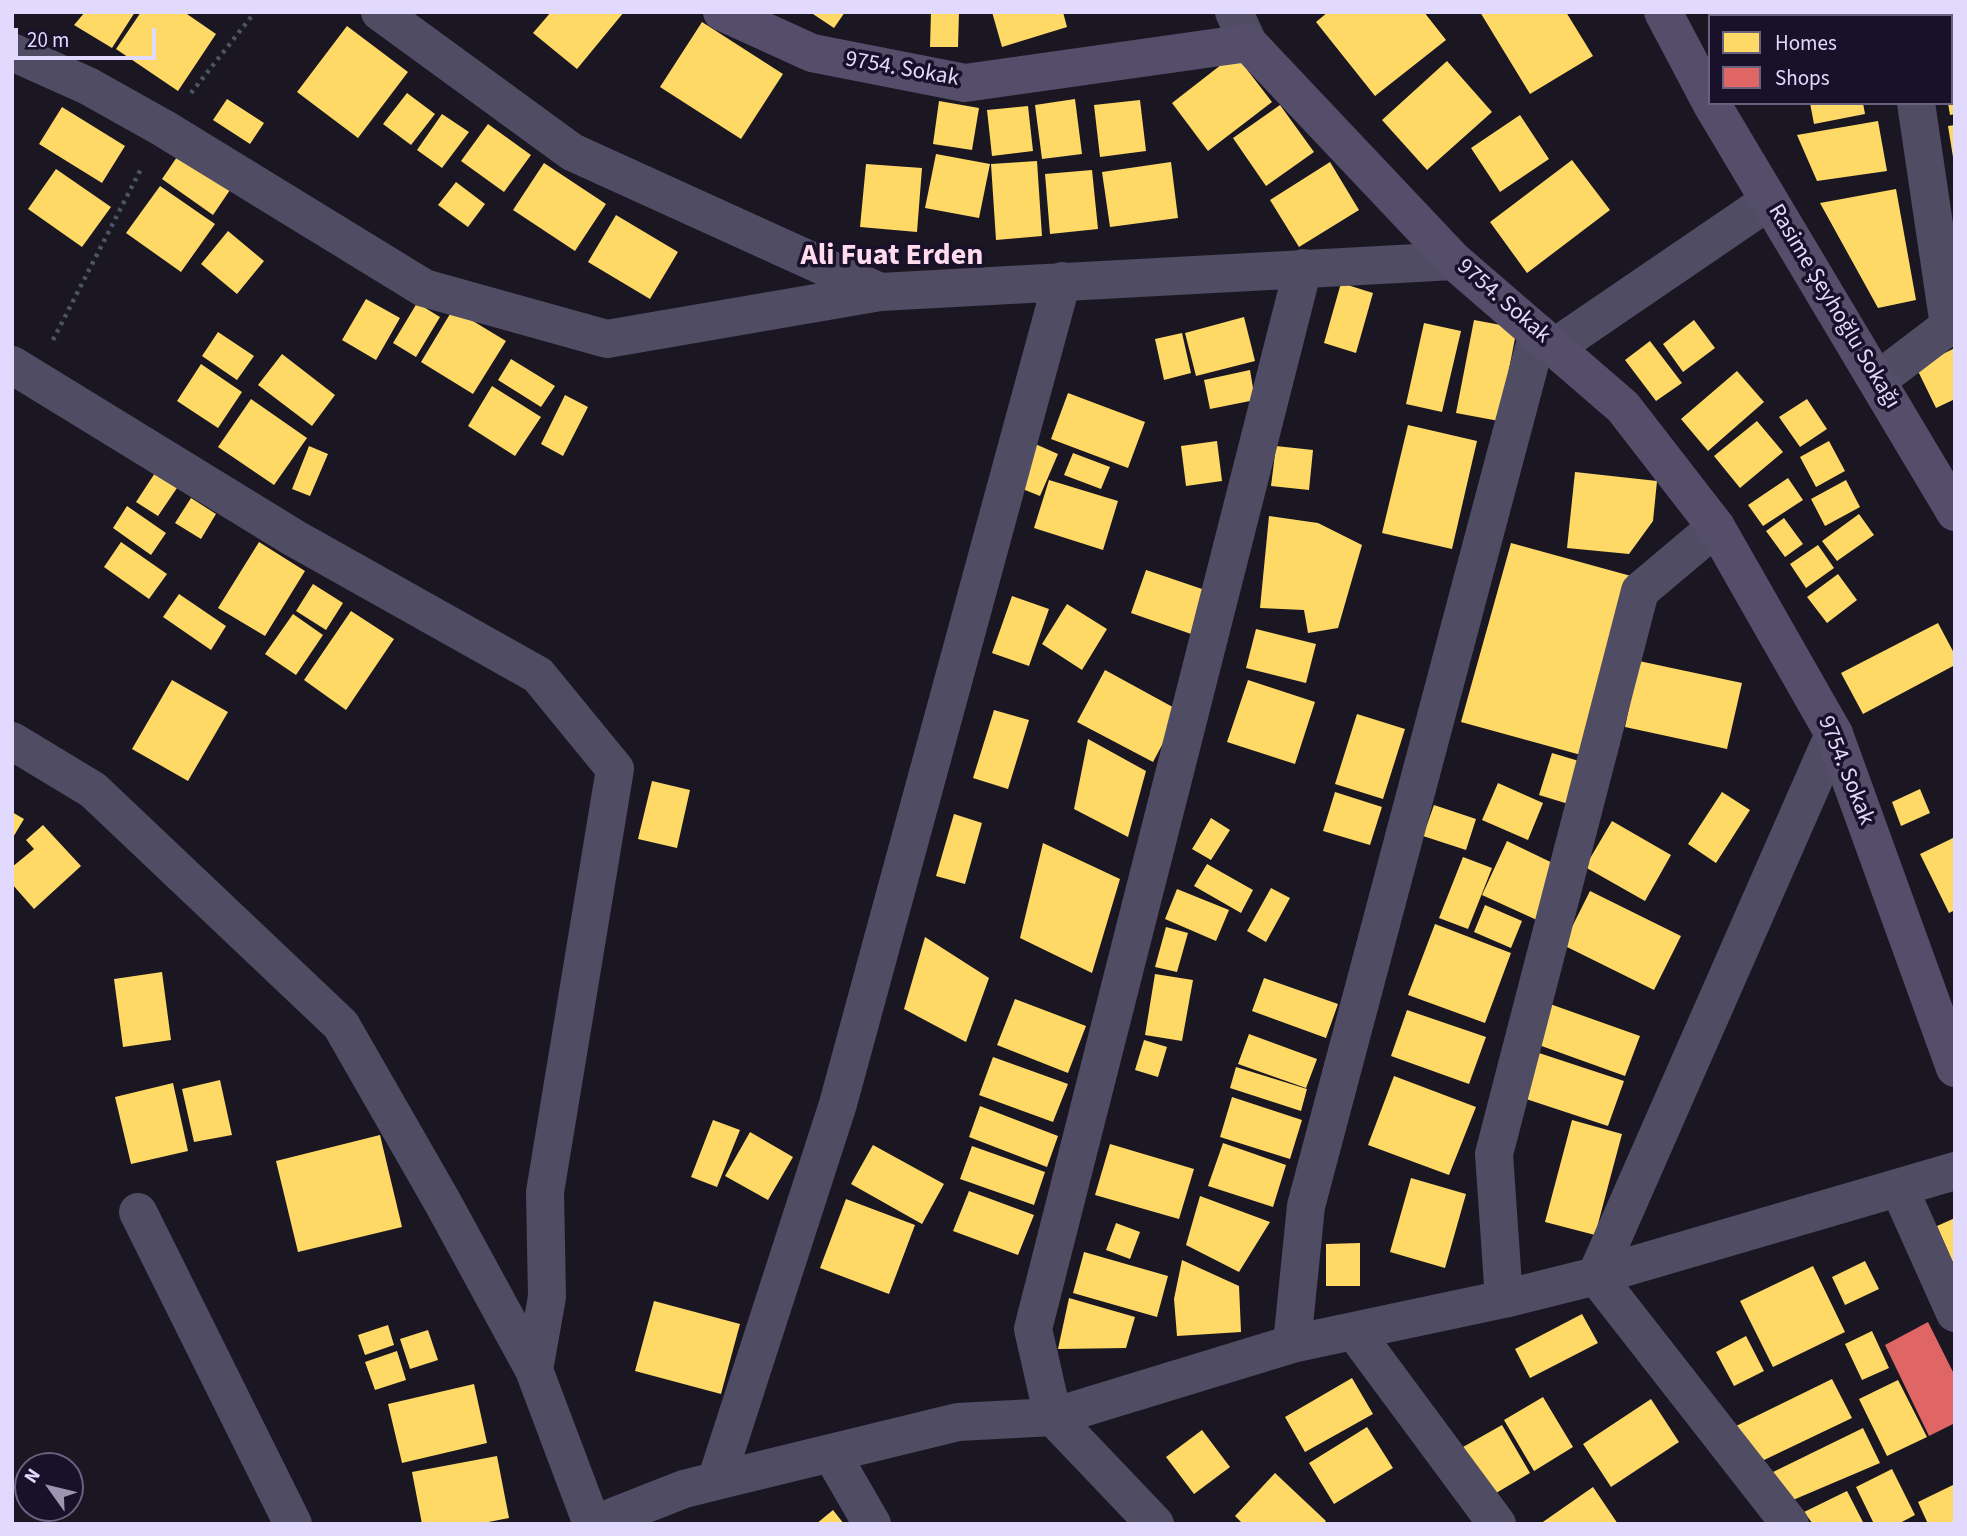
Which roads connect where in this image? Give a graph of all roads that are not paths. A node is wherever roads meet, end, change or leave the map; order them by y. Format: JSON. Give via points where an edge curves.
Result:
{"nodes":[{"id":1,"x":380,"y":12,"type":"edge"},
{"id":2,"x":722,"y":12,"type":"edge"},
{"id":3,"x":1662,"y":12,"type":"edge"},
{"id":4,"x":1241,"y":27,"type":"edge"},
{"id":5,"x":12,"y":52,"type":"edge"},
{"id":6,"x":1708,"y":98,"type":"edge"},
{"id":7,"x":1712,"y":105,"type":"edge"},
{"id":8,"x":1916,"y":105,"type":"edge"},
{"id":9,"x":1769,"y":201,"type":"junction"},
{"id":10,"x":1454,"y":261,"type":"junction"},
{"id":11,"x":1303,"y":268,"type":"junction"},
{"id":12,"x":1062,"y":281,"type":"junction"},
{"id":13,"x":880,"y":292,"type":"junction"},
{"id":14,"x":1952,"y":327,"type":"edge"},
{"id":15,"x":1546,"y":340,"type":"junction"},
{"id":16,"x":23,"y":372,"type":"edge"},
{"id":17,"x":1878,"y":380,"type":"junction"},
{"id":18,"x":1955,"y":512,"type":"edge"},
{"id":19,"x":1716,"y":527,"type":"junction"},
{"id":20,"x":1833,"y":734,"type":"junction"},
{"id":21,"x":12,"y":741,"type":"edge"},
{"id":22,"x":1955,"y":1068,"type":"edge"},
{"id":23,"x":1955,"y":1171,"type":"edge"},
{"id":24,"x":1899,"y":1188,"type":"junction"},
{"id":25,"x":138,"y":1212,"type":"dead end"},
{"id":26,"x":1596,"y":1276,"type":"junction"},
{"id":27,"x":1504,"y":1299,"type":"junction"},
{"id":28,"x":1955,"y":1312,"type":"edge"},
{"id":29,"x":1354,"y":1331,"type":"junction"},
{"id":30,"x":1292,"y":1344,"type":"junction"},
{"id":31,"x":534,"y":1370,"type":"junction"},
{"id":32,"x":1053,"y":1417,"type":"junction"},
{"id":33,"x":831,"y":1453,"type":"junction"},
{"id":34,"x":716,"y":1481,"type":"junction"},
{"id":35,"x":293,"y":1524,"type":"edge"},
{"id":36,"x":594,"y":1524,"type":"edge"},
{"id":37,"x":872,"y":1524,"type":"edge"},
{"id":38,"x":1155,"y":1524,"type":"edge"},
{"id":39,"x":1497,"y":1524,"type":"edge"},
{"id":40,"x":1790,"y":1524,"type":"edge"}],
"edges":[{"from":1,"to":13,"type":"street","via":[[572,152]]},
{"from":2,"to":4,"type":"street","name":"9754. Sokak","via":[[812,53],[965,83]]},
{"from":3,"to":6,"type":"street","name":"Rasime Şeyhoğlu Sokağı"},
{"from":4,"to":10,"type":"street","name":"9754. Sokak"},
{"from":5,"to":13,"type":"street","via":[[88,86],[163,128],[424,288],[607,339]]},
{"from":7,"to":9,"type":"street","name":"Rasime Şeyhoğlu Sokağı"},
{"from":8,"to":14,"type":"street"},
{"from":9,"to":15,"type":"street"},
{"from":9,"to":17,"type":"street","name":"Rasime Şeyhoğlu Sokağı"},
{"from":10,"to":11,"type":"street"},
{"from":10,"to":15,"type":"street","name":"9754. Sokak"},
{"from":11,"to":12,"type":"street"},
{"from":11,"to":32,"type":"street","via":[[1033,1329]]},
{"from":12,"to":13,"type":"street"},
{"from":12,"to":34,"type":"street","via":[[838,1104]]},
{"from":14,"to":17,"type":"street"},
{"from":15,"to":19,"type":"street","name":"9754. Sokak","via":[[1623,407]]},
{"from":15,"to":30,"type":"street","via":[[1306,1206]]},
{"from":16,"to":31,"type":"street","via":[[294,538],[538,675],[615,769],[545,1192],[547,1297]]},
{"from":17,"to":18,"type":"street","name":"Rasime Şeyhoğlu Sokağı"},
{"from":19,"to":20,"type":"street","name":"9754. Sokak"},
{"from":19,"to":27,"type":"street","via":[[1640,592],[1494,1154]]},
{"from":20,"to":22,"type":"street","name":"9754. Sokak"},
{"from":20,"to":26,"type":"street"},
{"from":21,"to":31,"type":"street","via":[[93,790],[341,1025]]},
{"from":23,"to":24,"type":"street"},
{"from":24,"to":26,"type":"street"},
{"from":24,"to":28,"type":"street"},
{"from":25,"to":35,"type":"street"},
{"from":26,"to":27,"type":"street"},
{"from":26,"to":40,"type":"street"},
{"from":27,"to":29,"type":"street"},
{"from":29,"to":30,"type":"street"},
{"from":29,"to":39,"type":"street"},
{"from":30,"to":32,"type":"street"},
{"from":31,"to":36,"type":"street"},
{"from":32,"to":33,"type":"street","via":[[958,1422]]},
{"from":32,"to":38,"type":"street"},
{"from":33,"to":34,"type":"street"},
{"from":33,"to":37,"type":"street"},
{"from":34,"to":36,"type":"street"}]}
